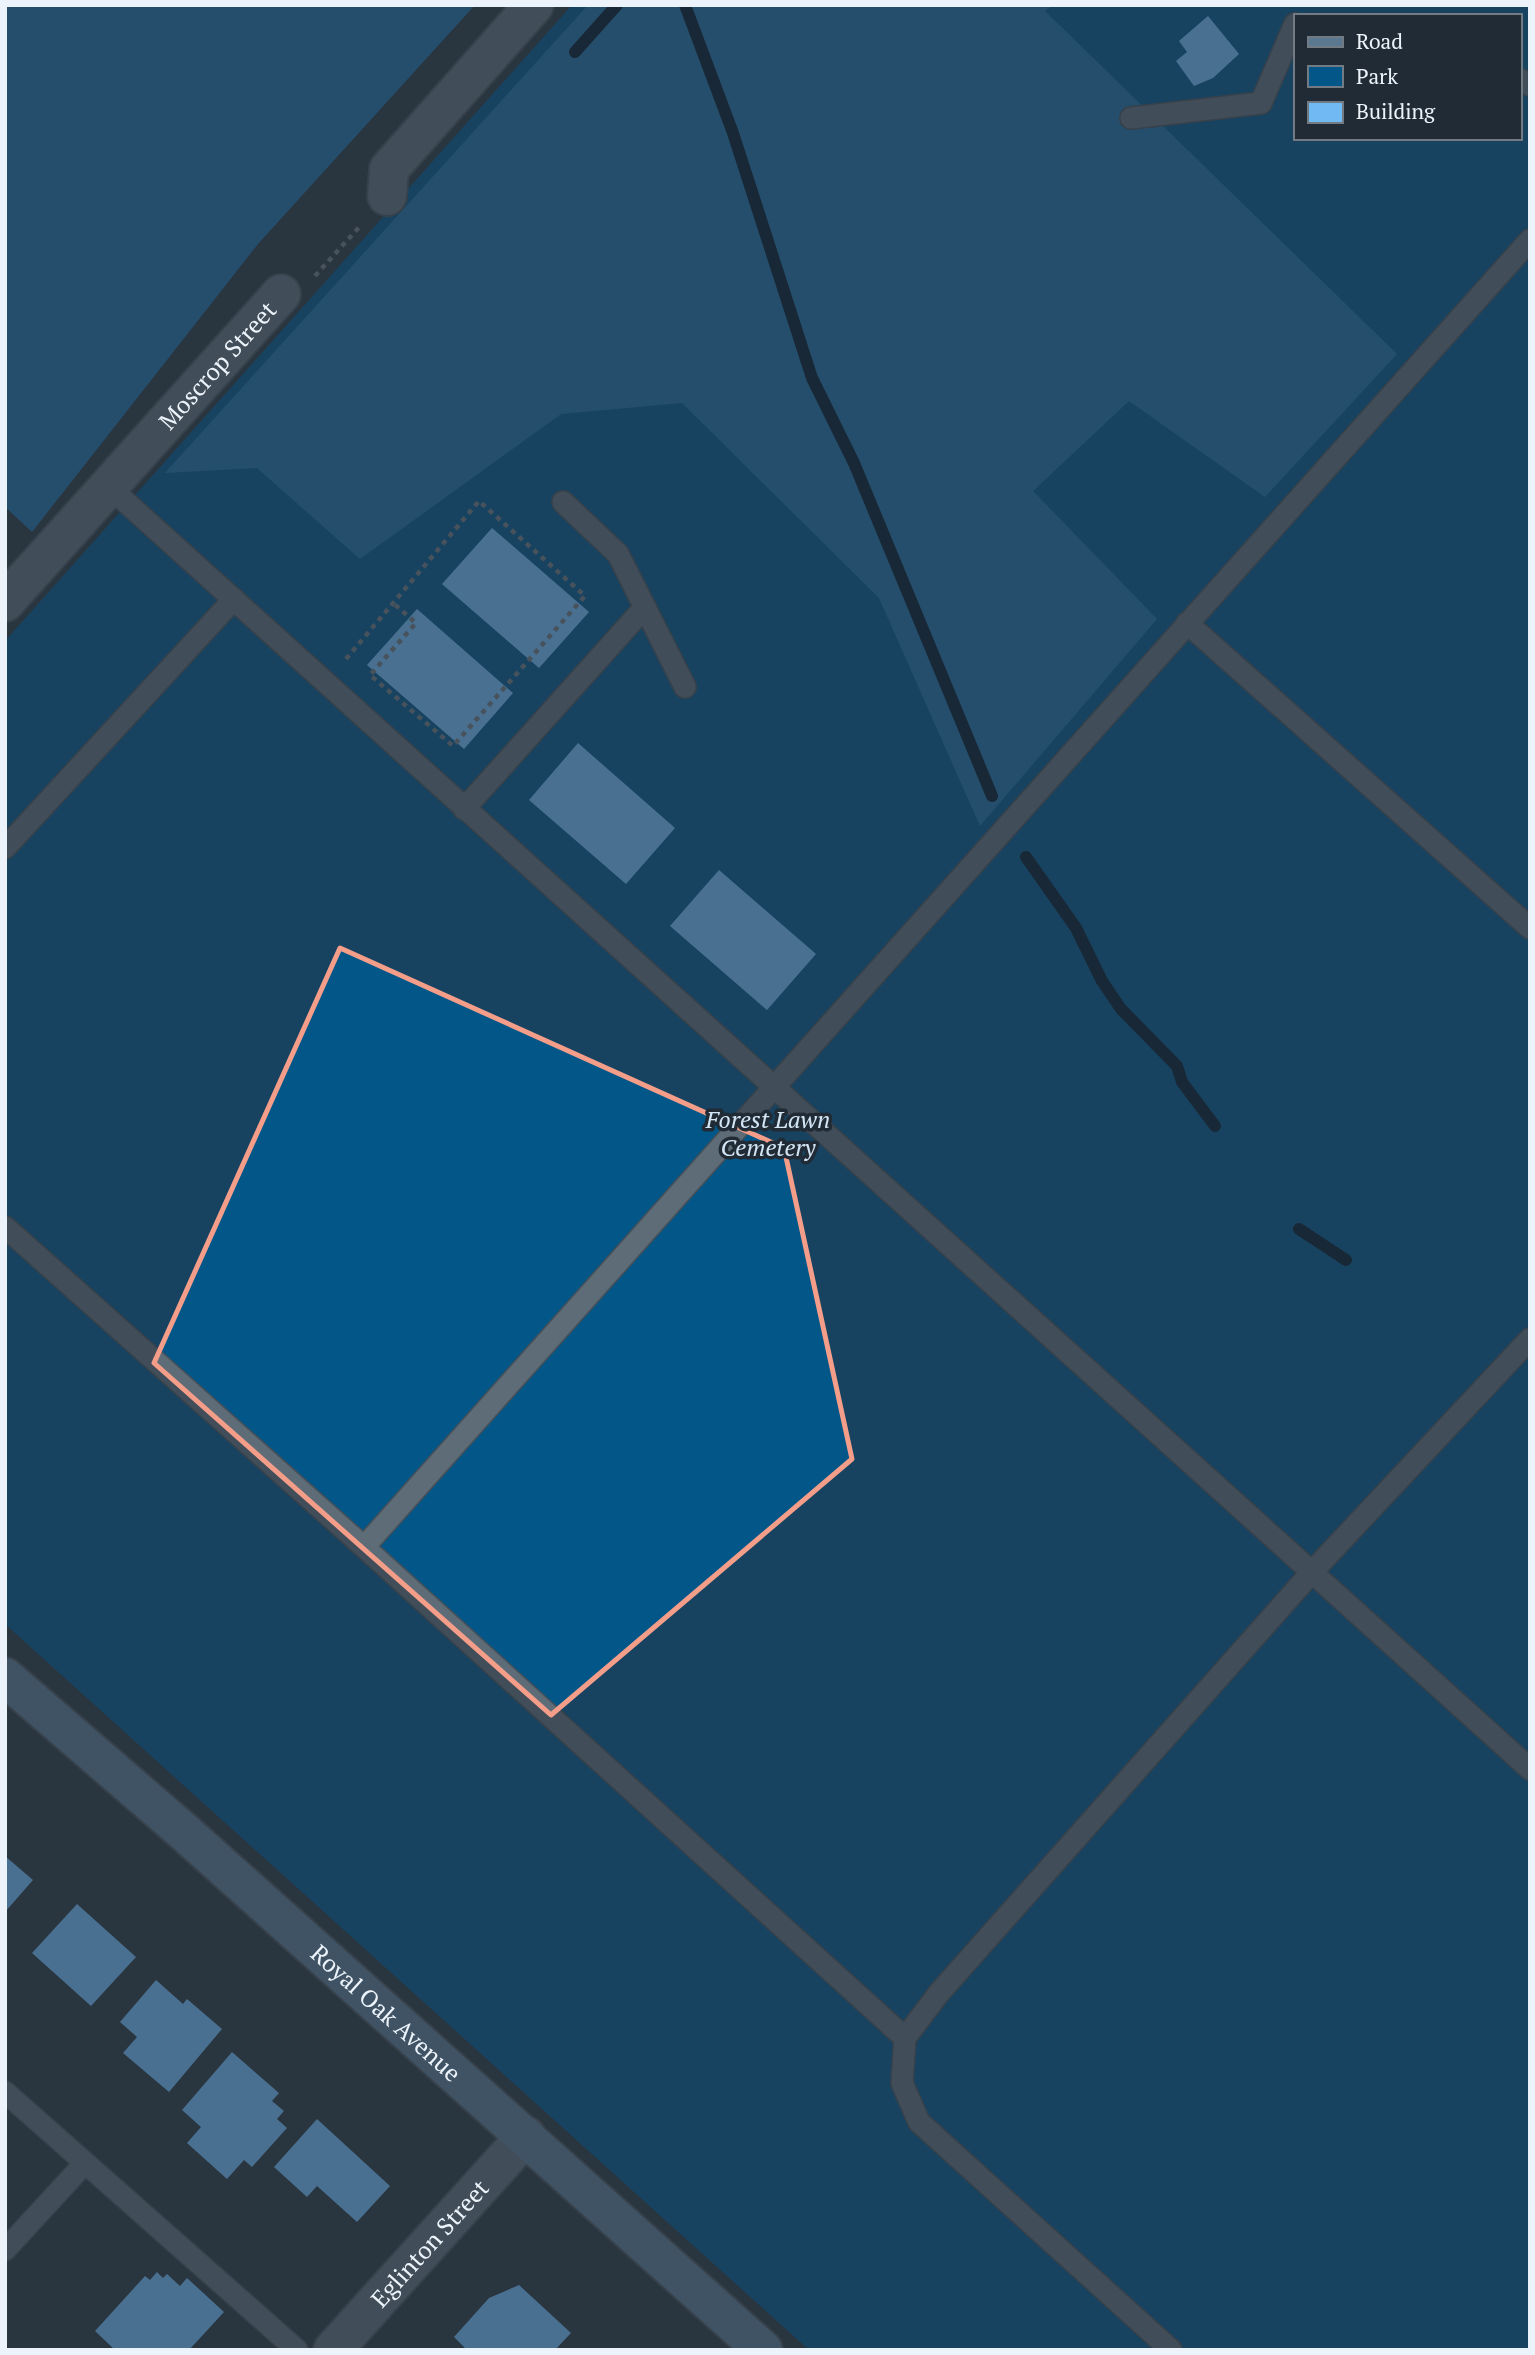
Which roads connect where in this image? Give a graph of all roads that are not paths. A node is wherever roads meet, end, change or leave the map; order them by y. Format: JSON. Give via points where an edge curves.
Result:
{"nodes":[{"id":1,"x":534,"y":5,"type":"edge"},
{"id":2,"x":1294,"y":26,"type":"edge"},
{"id":3,"x":1131,"y":118,"type":"dead end"},
{"id":4,"x":387,"y":196,"type":"road end"},
{"id":5,"x":1530,"y":240,"type":"edge"},
{"id":6,"x":281,"y":294,"type":"road end"},
{"id":7,"x":108,"y":486,"type":"junction"},
{"id":8,"x":563,"y":502,"type":"dead end"},
{"id":9,"x":234,"y":600,"type":"junction"},
{"id":10,"x":5,"y":602,"type":"edge"},
{"id":11,"x":645,"y":607,"type":"junction"},
{"id":12,"x":1187,"y":623,"type":"junction"},
{"id":13,"x":685,"y":687,"type":"dead end"},
{"id":14,"x":464,"y":809,"type":"junction"},
{"id":15,"x":5,"y":848,"type":"edge"},
{"id":16,"x":1530,"y":928,"type":"edge"},
{"id":17,"x":773,"y":1087,"type":"junction"},
{"id":18,"x":5,"y":1227,"type":"edge"},
{"id":19,"x":1530,"y":1339,"type":"edge"},
{"id":20,"x":364,"y":1547,"type":"junction"},
{"id":21,"x":1312,"y":1572,"type":"junction"},
{"id":22,"x":5,"y":1677,"type":"edge"},
{"id":23,"x":1530,"y":1769,"type":"edge"},
{"id":24,"x":905,"y":2038,"type":"junction"},
{"id":25,"x":5,"y":2092,"type":"edge"},
{"id":26,"x":526,"y":2136,"type":"junction"},
{"id":27,"x":85,"y":2163,"type":"junction"},
{"id":28,"x":5,"y":2250,"type":"edge"},
{"id":29,"x":297,"y":2350,"type":"edge"},
{"id":30,"x":333,"y":2350,"type":"edge"},
{"id":31,"x":763,"y":2350,"type":"edge"},
{"id":32,"x":1171,"y":2350,"type":"edge"}],
"edges":[{"from":1,"to":4,"type":"street","via":[[389,169]]},
{"from":2,"to":3,"type":"lane","via":[[1261,103]]},
{"from":5,"to":12,"type":"lane"},
{"from":6,"to":7,"type":"street","name":"Moscrop Street"},
{"from":7,"to":9,"type":"lane"},
{"from":7,"to":10,"type":"street","name":"Moscrop Street"},
{"from":8,"to":11,"type":"lane","via":[[618,554]]},
{"from":9,"to":14,"type":"lane"},
{"from":9,"to":15,"type":"lane"},
{"from":11,"to":13,"type":"lane"},
{"from":11,"to":14,"type":"lane"},
{"from":12,"to":16,"type":"lane"},
{"from":12,"to":17,"type":"lane"},
{"from":14,"to":17,"type":"lane"},
{"from":17,"to":20,"type":"lane"},
{"from":17,"to":21,"type":"lane"},
{"from":18,"to":20,"type":"lane"},
{"from":19,"to":21,"type":"lane"},
{"from":20,"to":24,"type":"lane"},
{"from":21,"to":23,"type":"lane"},
{"from":21,"to":24,"type":"lane","via":[[948,1983]]},
{"from":22,"to":26,"type":"street","name":"Royal Oak Avenue"},
{"from":24,"to":32,"type":"lane","via":[[902,2083],[919,2122]]},
{"from":25,"to":27,"type":"lane"},
{"from":26,"to":30,"type":"street","name":"Eglinton Street"},
{"from":26,"to":31,"type":"street","name":"Royal Oak Avenue"},
{"from":27,"to":28,"type":"lane"},
{"from":27,"to":29,"type":"lane"}]}
